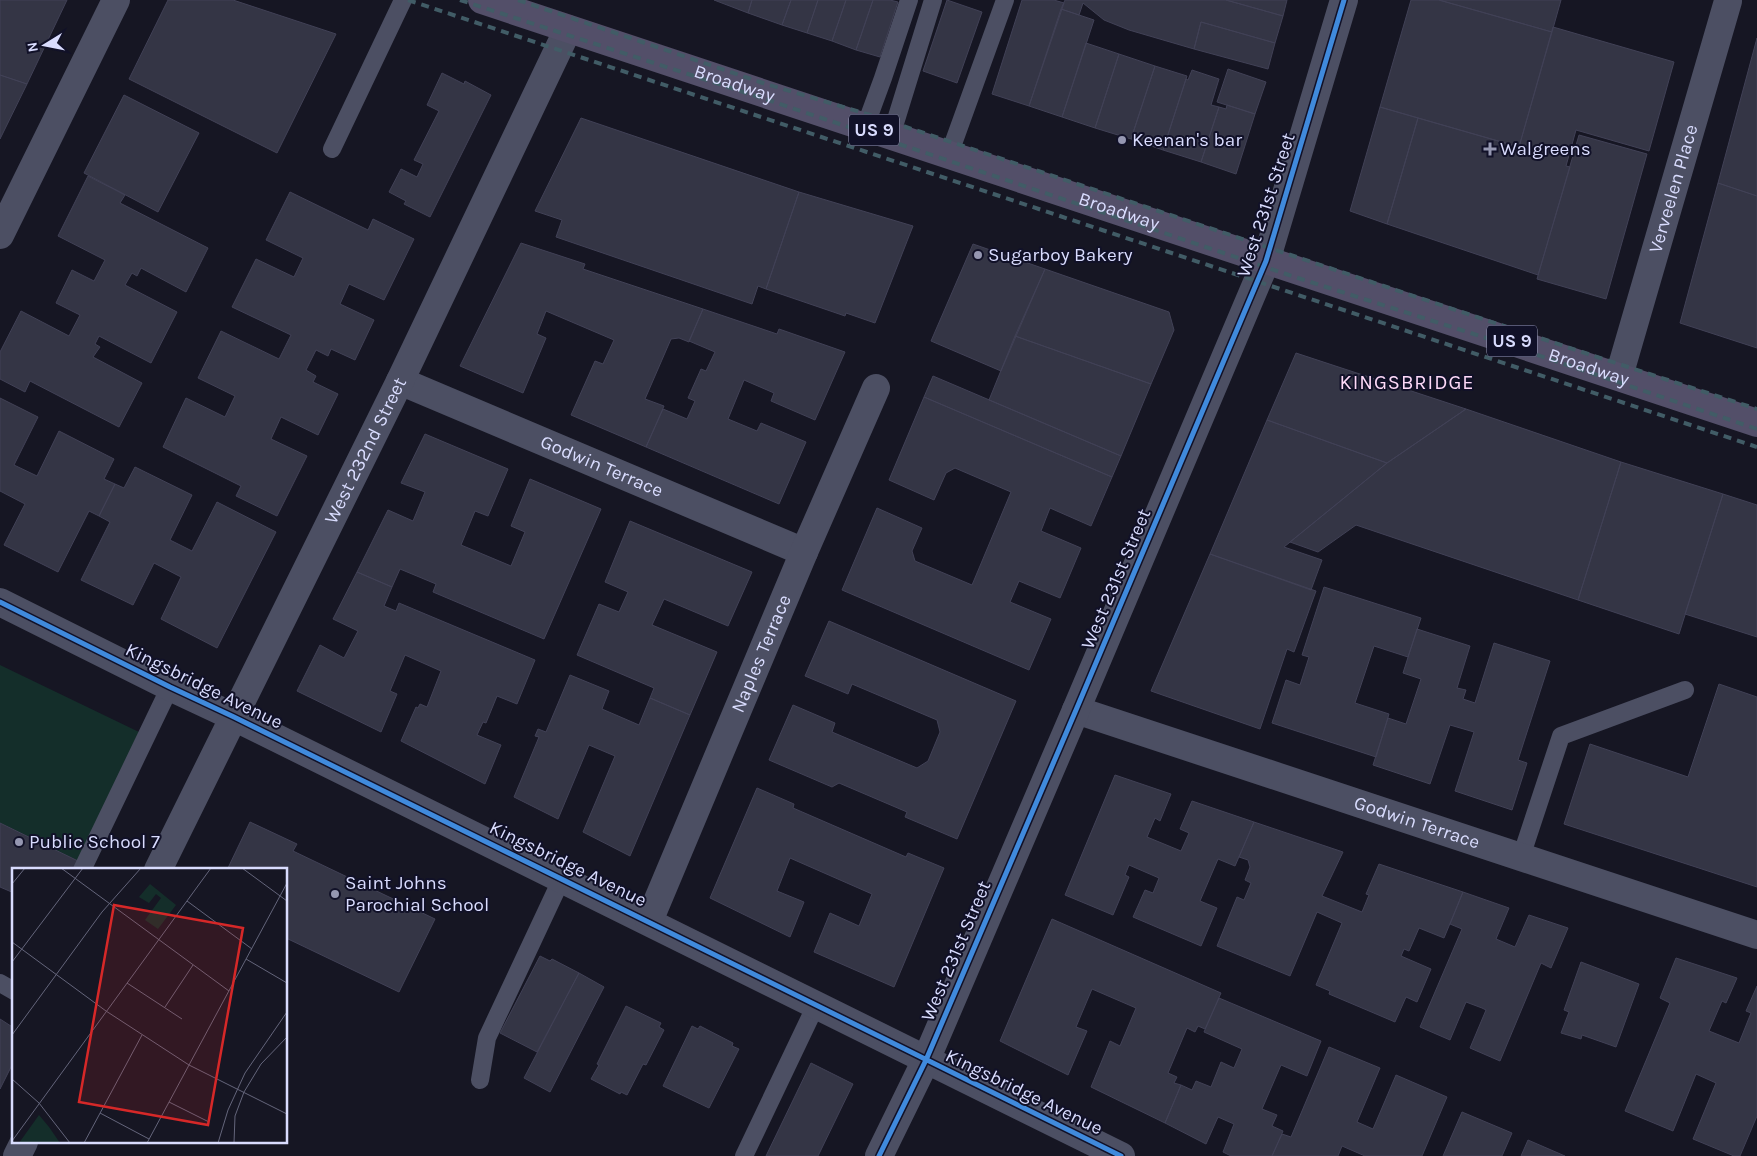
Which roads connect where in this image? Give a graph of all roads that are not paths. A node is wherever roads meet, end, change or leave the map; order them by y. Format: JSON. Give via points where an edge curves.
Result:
{"nodes":[{"id":1,"x":116,"y":0,"type":"edge"},
{"id":2,"x":403,"y":0,"type":"edge"},
{"id":3,"x":482,"y":0,"type":"edge"},
{"id":4,"x":909,"y":0,"type":"edge"},
{"id":5,"x":933,"y":0,"type":"edge"},
{"id":6,"x":1004,"y":0,"type":"edge"},
{"id":7,"x":1344,"y":0,"type":"edge"},
{"id":8,"x":1728,"y":1,"type":"edge"},
{"id":9,"x":568,"y":29,"type":"junction"},
{"id":10,"x":865,"y":127,"type":"junction"},
{"id":11,"x":891,"y":136,"type":"junction"},
{"id":12,"x":332,"y":149,"type":"dead end"},
{"id":13,"x":949,"y":155,"type":"junction"},
{"id":14,"x":0,"y":236,"type":"edge"},
{"id":15,"x":1266,"y":260,"type":"junction"},
{"id":16,"x":1619,"y":376,"type":"junction"},
{"id":17,"x":400,"y":382,"type":"junction"},
{"id":18,"x":876,"y":388,"type":"dead end"},
{"id":19,"x":1757,"y":423,"type":"edge"},
{"id":20,"x":804,"y":552,"type":"junction"},
{"id":21,"x":0,"y":602,"type":"edge"},
{"id":22,"x":170,"y":687,"type":"junction"},
{"id":23,"x":1685,"y":690,"type":"dead end"},
{"id":24,"x":1076,"y":710,"type":"junction"},
{"id":25,"x":234,"y":717,"type":"junction"},
{"id":26,"x":1521,"y":857,"type":"junction"},
{"id":27,"x":83,"y":868,"type":"edge"},
{"id":28,"x":159,"y":868,"type":"edge"},
{"id":29,"x":562,"y":878,"type":"junction"},
{"id":30,"x":649,"y":921,"type":"junction"},
{"id":31,"x":1757,"y":935,"type":"edge"},
{"id":32,"x":0,"y":983,"type":"edge"},
{"id":33,"x":12,"y":990,"type":"edge"},
{"id":34,"x":816,"y":1005,"type":"junction"},
{"id":35,"x":926,"y":1060,"type":"junction"},
{"id":36,"x":480,"y":1080,"type":"dead end"},
{"id":37,"x":23,"y":1144,"type":"edge"},
{"id":38,"x":17,"y":1156,"type":"edge"},
{"id":39,"x":744,"y":1156,"type":"edge"},
{"id":40,"x":879,"y":1156,"type":"edge"},
{"id":41,"x":1121,"y":1156,"type":"edge"}],
"edges":[{"from":1,"to":14,"type":"street"},
{"from":2,"to":12,"type":"lane"},
{"from":3,"to":9,"type":"main road","name":"Broadway","number":"US 9"},
{"from":4,"to":10,"type":"lane"},
{"from":5,"to":11,"type":"lane"},
{"from":6,"to":13,"type":"lane"},
{"from":7,"to":15,"type":"street","name":"West 231st Street"},
{"from":8,"to":16,"type":"street","name":"Verveelen Place"},
{"from":9,"to":10,"type":"main road","name":"Broadway","number":"US 9"},
{"from":9,"to":17,"type":"street","name":"West 232nd Street"},
{"from":10,"to":11,"type":"main road","name":"Broadway","number":"US 9"},
{"from":11,"to":13,"type":"main road","name":"Broadway","number":"US 9"},
{"from":13,"to":15,"type":"main road","name":"Broadway","number":"US 9"},
{"from":15,"to":16,"type":"main road","name":"Broadway","number":"US 9"},
{"from":15,"to":24,"type":"street","name":"West 231st Street"},
{"from":16,"to":19,"type":"main road","name":"Broadway","number":"US 9"},
{"from":17,"to":20,"type":"street","name":"Godwin Terrace"},
{"from":17,"to":25,"type":"street","name":"West 232nd Street"},
{"from":18,"to":20,"type":"street","name":"Naples Terrace"},
{"from":20,"to":30,"type":"street","name":"Naples Terrace"},
{"from":21,"to":22,"type":"street","name":"Kingsbridge Avenue"},
{"from":22,"to":25,"type":"street","name":"Kingsbridge Avenue"},
{"from":22,"to":27,"type":"lane"},
{"from":23,"to":26,"type":"lane","via":[[1561,736]]},
{"from":24,"to":26,"type":"street","name":"Godwin Terrace"},
{"from":24,"to":35,"type":"street","name":"West 231st Street"},
{"from":25,"to":28,"type":"street","name":"West 232nd Street"},
{"from":25,"to":29,"type":"street","name":"Kingsbridge Avenue"},
{"from":26,"to":31,"type":"street","name":"Godwin Terrace"},
{"from":29,"to":30,"type":"street","name":"Kingsbridge Avenue"},
{"from":29,"to":36,"type":"lane","via":[[487,1038]]},
{"from":30,"to":34,"type":"street","name":"Kingsbridge Avenue"},
{"from":32,"to":33,"type":"lane"},
{"from":34,"to":35,"type":"street","name":"Kingsbridge Avenue"},
{"from":34,"to":39,"type":"lane"},
{"from":35,"to":40,"type":"street","name":"West 231st Street"},
{"from":35,"to":41,"type":"street","name":"Kingsbridge Avenue"},
{"from":37,"to":38,"type":"street"}]}
